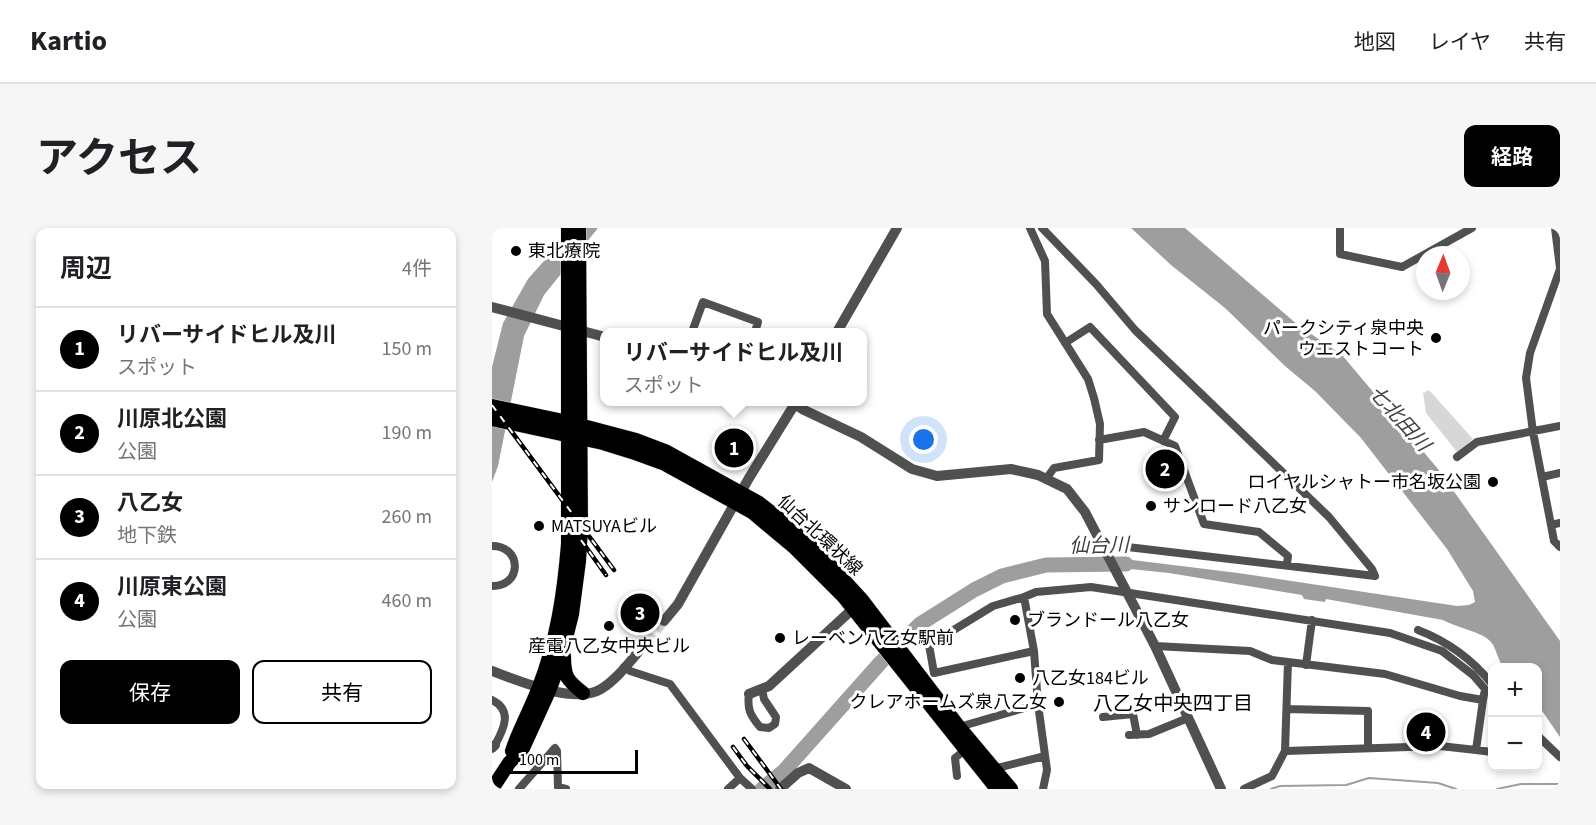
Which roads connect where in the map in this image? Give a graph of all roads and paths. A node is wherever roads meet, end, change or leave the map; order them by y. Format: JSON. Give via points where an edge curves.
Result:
{"nodes":[{"id":1,"x":568,"y":228,"type":"edge"},
{"id":2,"x":579,"y":228,"type":"edge"},
{"id":3,"x":897,"y":228,"type":"edge"},
{"id":4,"x":1030,"y":228,"type":"edge"},
{"id":5,"x":1042,"y":228,"type":"edge"},
{"id":6,"x":1340,"y":228,"type":"edge"},
{"id":7,"x":1472,"y":228,"type":"edge"},
{"id":8,"x":1555,"y":228,"type":"edge"},
{"id":9,"x":1560,"y":269,"type":"edge"},
{"id":10,"x":495,"y":308,"type":"edge"},
{"id":11,"x":574,"y":327,"type":"junction"},
{"id":12,"x":694,"y":328,"type":"edge"},
{"id":13,"x":756,"y":328,"type":"edge"},
{"id":14,"x":840,"y":328,"type":"edge"},
{"id":15,"x":600,"y":335,"type":"edge"},
{"id":16,"x":1065,"y":343,"type":"junction"},
{"id":17,"x":492,"y":406,"type":"edge"},
{"id":18,"x":792,"y":406,"type":"edge"},
{"id":19,"x":799,"y":406,"type":"edge"},
{"id":20,"x":511,"y":416,"type":"junction"},
{"id":21,"x":492,"y":419,"type":"edge"},
{"id":22,"x":1560,"y":426,"type":"edge"},
{"id":23,"x":575,"y":430,"type":"junction"},
{"id":24,"x":1533,"y":432,"type":"junction"},
{"id":25,"x":1099,"y":440,"type":"junction"},
{"id":26,"x":1163,"y":441,"type":"junction"},
{"id":27,"x":1457,"y":457,"type":"dead end"},
{"id":28,"x":1560,"y":473,"type":"edge"},
{"id":29,"x":1542,"y":477,"type":"junction"},
{"id":30,"x":1046,"y":479,"type":"junction"},
{"id":31,"x":738,"y":497,"type":"junction"},
{"id":32,"x":1555,"y":524,"type":"edge"},
{"id":33,"x":1102,"y":545,"type":"junction"},
{"id":34,"x":492,"y":546,"type":"edge"},
{"id":35,"x":1560,"y":547,"type":"edge"},
{"id":36,"x":1287,"y":564,"type":"junction"},
{"id":37,"x":492,"y":586,"type":"edge"},
{"id":38,"x":1124,"y":588,"type":"junction"},
{"id":39,"x":1024,"y":597,"type":"junction"},
{"id":40,"x":857,"y":604,"type":"junction"},
{"id":41,"x":1312,"y":620,"type":"junction"},
{"id":42,"x":664,"y":621,"type":"tunnel mouth"},
{"id":43,"x":1418,"y":630,"type":"dead end"},
{"id":44,"x":647,"y":642,"type":"tunnel mouth"},
{"id":45,"x":1155,"y":646,"type":"junction"},
{"id":46,"x":564,"y":648,"type":"junction"},
{"id":47,"x":1034,"y":651,"type":"junction"},
{"id":48,"x":901,"y":660,"type":"junction"},
{"id":49,"x":1288,"y":662,"type":"junction"},
{"id":50,"x":1306,"y":665,"type":"junction"},
{"id":51,"x":624,"y":667,"type":"junction"},
{"id":52,"x":492,"y":672,"type":"edge"},
{"id":53,"x":1488,"y":679,"type":"edge"},
{"id":54,"x":544,"y":689,"type":"junction"},
{"id":55,"x":762,"y":689,"type":"junction"},
{"id":56,"x":583,"y":693,"type":"junction"},
{"id":57,"x":749,"y":694,"type":"joint"},
{"id":58,"x":492,"y":700,"type":"edge"},
{"id":59,"x":1482,"y":700,"type":"junction"},
{"id":60,"x":1038,"y":704,"type":"junction"},
{"id":61,"x":1287,"y":709,"type":"junction"},
{"id":62,"x":1103,"y":717,"type":"dead end"},
{"id":63,"x":1188,"y":718,"type":"junction"},
{"id":64,"x":959,"y":727,"type":"junction"},
{"id":65,"x":1542,"y":740,"type":"edge"},
{"id":66,"x":494,"y":747,"type":"edge"},
{"id":67,"x":1368,"y":748,"type":"junction"},
{"id":68,"x":965,"y":750,"type":"junction"},
{"id":69,"x":1476,"y":750,"type":"junction"},
{"id":70,"x":1285,"y":751,"type":"junction"},
{"id":71,"x":1488,"y":752,"type":"edge"},
{"id":72,"x":1045,"y":756,"type":"junction"},
{"id":73,"x":1560,"y":758,"type":"edge"},
{"id":74,"x":993,"y":769,"type":"junction"},
{"id":75,"x":957,"y":776,"type":"dead end"},
{"id":76,"x":742,"y":779,"type":"junction"},
{"id":77,"x":492,"y":789,"type":"edge"},
{"id":78,"x":519,"y":789,"type":"edge"},
{"id":79,"x":566,"y":789,"type":"edge"},
{"id":80,"x":728,"y":789,"type":"edge"},
{"id":81,"x":752,"y":789,"type":"edge"},
{"id":82,"x":780,"y":789,"type":"edge"},
{"id":83,"x":846,"y":789,"type":"edge"},
{"id":84,"x":997,"y":789,"type":"edge"},
{"id":85,"x":1011,"y":789,"type":"edge"},
{"id":86,"x":1043,"y":789,"type":"edge"},
{"id":87,"x":1221,"y":789,"type":"edge"},
{"id":88,"x":1244,"y":789,"type":"edge"}],
"edges":[{"from":1,"to":11,"type":"main road"},
{"from":2,"to":11,"type":"main road"},
{"from":3,"to":14,"type":"street"},
{"from":4,"to":16,"type":"street","via":[[1045,261],[1047,314]]},
{"from":5,"to":36,"type":"street","via":[[1135,330],[1329,517],[1375,576]]},
{"from":6,"to":7,"type":"street","via":[[1340,254],[1402,267]]},
{"from":8,"to":9,"type":"street"},
{"from":9,"to":24,"type":"street","via":[[1530,353],[1526,378]]},
{"from":10,"to":11,"type":"street"},
{"from":11,"to":15,"type":"street"},
{"from":11,"to":23,"type":"main road"},
{"from":12,"to":13,"type":"street","via":[[703,302],[758,322]]},
{"from":16,"to":25,"type":"street","via":[[1088,379],[1100,424]]},
{"from":16,"to":26,"type":"street","via":[[1090,327],[1175,417]]},
{"from":17,"to":20,"type":"main road","name":"仙台北環状線"},
{"from":18,"to":31,"type":"street"},
{"from":19,"to":30,"type":"street","via":[[861,437],[912,469],[937,476],[1011,470]]},
{"from":20,"to":21,"type":"main road","name":"仙台北環状線"},
{"from":20,"to":23,"type":"main road","name":"仙台北環状線"},
{"from":22,"to":24,"type":"street"},
{"from":23,"to":31,"type":"main road","name":"仙台北環状線"},
{"from":23,"to":46,"type":"main road","via":[[581,528],[572,614]]},
{"from":23,"to":54,"type":"main road","via":[[564,589]]},
{"from":24,"to":27,"type":"street","via":[[1477,442]]},
{"from":24,"to":29,"type":"street"},
{"from":25,"to":26,"type":"street","via":[[1144,432]]},
{"from":25,"to":30,"type":"street","via":[[1099,460],[1054,468]]},
{"from":26,"to":36,"type":"street","via":[[1175,446],[1204,524],[1259,532],[1288,556]]},
{"from":28,"to":29,"type":"street"},
{"from":29,"to":32,"type":"street"},
{"from":30,"to":33,"type":"street","via":[[1067,489],[1085,512]]},
{"from":31,"to":40,"type":"main road","name":"仙台北環状線","via":[[759,503],[794,530],[819,553]]},
{"from":31,"to":42,"type":"street","via":[[678,604]]},
{"from":32,"to":35,"type":"street","via":[[1554,541]]},
{"from":33,"to":36,"type":"street"},
{"from":33,"to":38,"type":"street"},
{"from":34,"to":37,"type":"street","via":[[508,550],[515,567],[507,582]]},
{"from":38,"to":39,"type":"street","via":[[1091,586]]},
{"from":38,"to":41,"type":"street"},
{"from":38,"to":45,"type":"street"},
{"from":39,"to":47,"type":"street"},
{"from":39,"to":47,"type":"street","via":[[993,606],[929,645],[934,673]]},
{"from":40,"to":48,"type":"main road","name":"仙台北環状線"},
{"from":40,"to":55,"type":"street"},
{"from":41,"to":50,"type":"street"},
{"from":41,"to":59,"type":"street","via":[[1390,633],[1442,651],[1473,675],[1485,690]]},
{"from":43,"to":53,"type":"street","via":[[1448,644]]},
{"from":44,"to":51,"type":"street"},
{"from":45,"to":49,"type":"street","via":[[1250,651]]},
{"from":45,"to":63,"type":"street"},
{"from":46,"to":54,"type":"main road"},
{"from":46,"to":56,"type":"main road","via":[[568,681]]},
{"from":47,"to":60,"type":"street"},
{"from":48,"to":64,"type":"main road","name":"仙台北環状線"},
{"from":48,"to":68,"type":"main road","name":"仙台北環状線"},
{"from":49,"to":50,"type":"street"},
{"from":49,"to":61,"type":"street"},
{"from":50,"to":59,"type":"street","via":[[1385,674]]},
{"from":51,"to":56,"type":"street","via":[[603,688]]},
{"from":51,"to":76,"type":"street","via":[[670,684]]},
{"from":52,"to":54,"type":"street"},
{"from":54,"to":56,"type":"street"},
{"from":54,"to":77,"type":"main road","via":[[523,748]]},
{"from":55,"to":57,"type":"street"},
{"from":55,"to":57,"type":"street","via":[[776,717],[769,728],[760,727],[749,714]]},
{"from":58,"to":66,"type":"street","via":[[500,704],[506,716]]},
{"from":59,"to":69,"type":"street"},
{"from":60,"to":64,"type":"street"},
{"from":60,"to":72,"type":"street"},
{"from":61,"to":67,"type":"street","via":[[1368,711]]},
{"from":61,"to":70,"type":"street"},
{"from":62,"to":63,"type":"street","via":[[1133,714],[1133,735],[1149,734]]},
{"from":63,"to":87,"type":"street"},
{"from":64,"to":74,"type":"main road","name":"仙台北環状線"},
{"from":65,"to":73,"type":"street"},
{"from":67,"to":69,"type":"street","via":[[1440,746]]},
{"from":67,"to":70,"type":"street"},
{"from":68,"to":75,"type":"street","via":[[955,758]]},
{"from":68,"to":84,"type":"main road","name":"仙台北環状線"},
{"from":69,"to":71,"type":"street"},
{"from":70,"to":88,"type":"street","via":[[1272,776]]},
{"from":72,"to":74,"type":"street"},
{"from":72,"to":86,"type":"street"},
{"from":74,"to":85,"type":"main road","name":"仙台北環状線"},
{"from":76,"to":80,"type":"street"},
{"from":76,"to":81,"type":"street"},
{"from":78,"to":79,"type":"street","via":[[555,748],[558,787]]},
{"from":82,"to":83,"type":"street","via":[[809,768]]}]}
